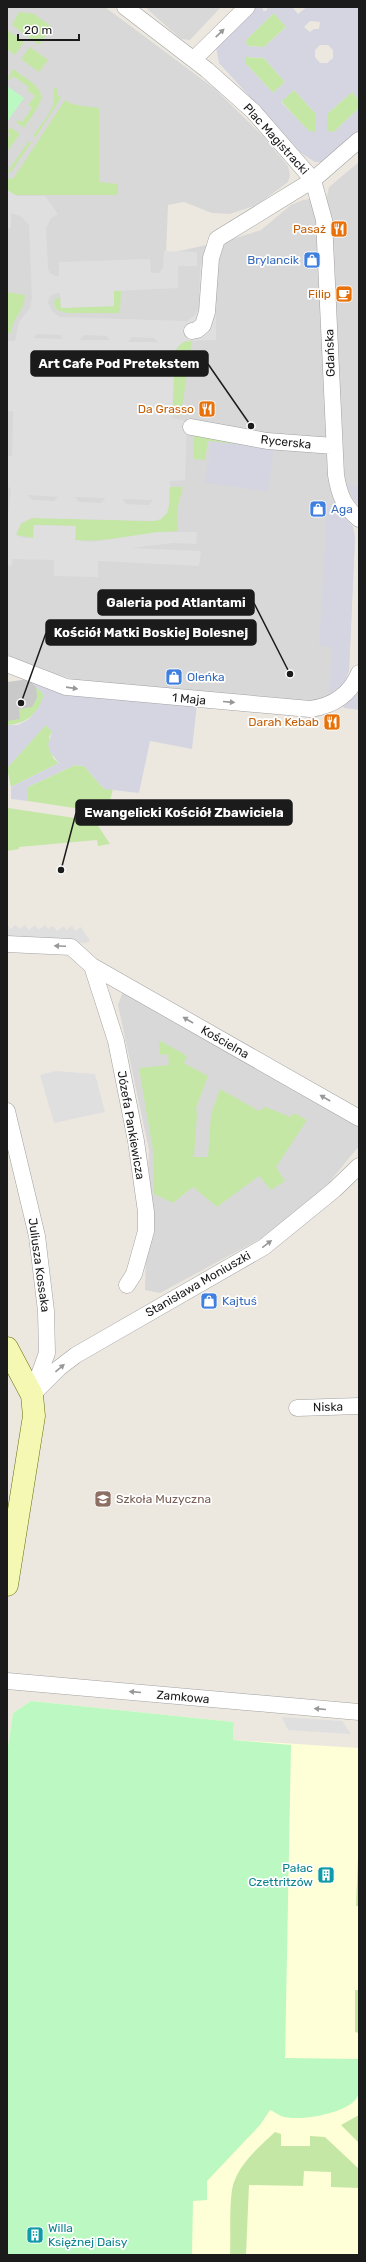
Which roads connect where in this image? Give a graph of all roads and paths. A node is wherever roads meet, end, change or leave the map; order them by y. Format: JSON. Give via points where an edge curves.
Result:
{"nodes":[{"id":1,"x":125,"y":7,"type":"edge"},
{"id":2,"x":247,"y":7,"type":"edge"},
{"id":3,"x":194,"y":59,"type":"junction"},
{"id":4,"x":359,"y":140,"type":"edge"},
{"id":5,"x":313,"y":180,"type":"junction"},
{"id":6,"x":192,"y":331,"type":"dead end"},
{"id":7,"x":190,"y":427,"type":"dead end"},
{"id":8,"x":334,"y":446,"type":"junction"},
{"id":9,"x":359,"y":519,"type":"edge"},
{"id":10,"x":7,"y":664,"type":"edge"},
{"id":11,"x":359,"y":673,"type":"edge"},
{"id":12,"x":7,"y":944,"type":"edge"},
{"id":13,"x":92,"y":966,"type":"junction"},
{"id":14,"x":7,"y":1111,"type":"edge"},
{"id":15,"x":359,"y":1118,"type":"edge"},
{"id":16,"x":359,"y":1166,"type":"edge"},
{"id":17,"x":128,"y":1286,"type":"dead end"},
{"id":18,"x":7,"y":1348,"type":"edge"},
{"id":19,"x":32,"y":1395,"type":"junction"},
{"id":20,"x":359,"y":1406,"type":"edge"},
{"id":21,"x":297,"y":1408,"type":"dead end"},
{"id":22,"x":7,"y":1582,"type":"edge"},
{"id":23,"x":7,"y":1681,"type":"edge"},
{"id":24,"x":359,"y":1712,"type":"edge"}],
"edges":[{"from":1,"to":3,"type":"street","name":"Plac Magistracki"},
{"from":3,"to":2,"type":"street","one_way":true},
{"from":3,"to":5,"type":"street","name":"Plac Magistracki","via":[[253,111]]},
{"from":4,"to":5,"type":"street","name":"Plac Magistracki"},
{"from":5,"to":6,"type":"street","via":[[217,239],[211,258],[205,318],[203,325]]},
{"from":5,"to":8,"type":"street","name":"Gdańska","via":[[324,220]]},
{"from":7,"to":8,"type":"street","name":"Rycerska","via":[[266,441]]},
{"from":8,"to":9,"type":"street","name":"Gdańska","via":[[338,489],[350,512]]},
{"from":10,"to":11,"type":"street","name":"1 Maja","one_way":true,"via":[[66,688],[310,709],[337,701],[355,682]]},
{"from":13,"to":12,"type":"street","name":"Kościelna","one_way":true,"via":[[71,947]]},
{"from":15,"to":13,"type":"street","name":"Kościelna","one_way":true},
{"from":13,"to":17,"type":"street","name":"Józefa Pankiewicza","via":[[116,1041],[136,1141],[146,1212],[146,1232]]},
{"from":14,"to":19,"type":"street","name":"Juliusza Kossaka","via":[[38,1236],[46,1311],[47,1353]]},
{"from":19,"to":16,"type":"street","name":"Stanisława Moniuszki","one_way":true,"via":[[76,1355],[264,1247],[334,1190]]},
{"from":18,"to":19,"type":"street"},
{"from":19,"to":22,"type":"street","via":[[34,1416]]},
{"from":20,"to":21,"type":"street","name":"Niska"},
{"from":24,"to":23,"type":"street","name":"Zamkowa","one_way":true}]}
